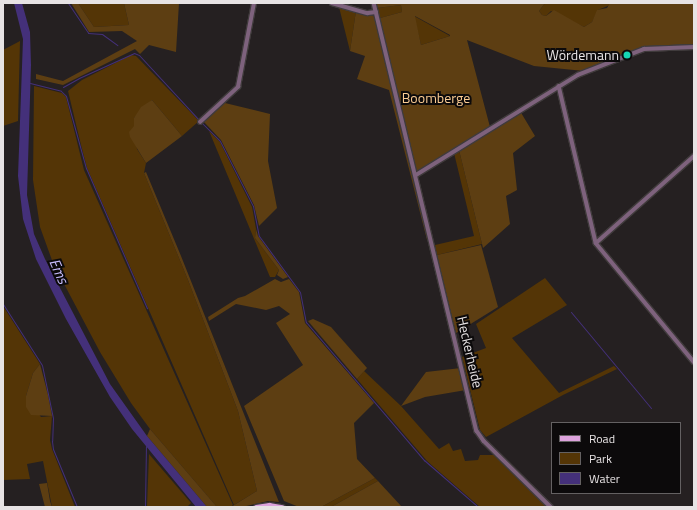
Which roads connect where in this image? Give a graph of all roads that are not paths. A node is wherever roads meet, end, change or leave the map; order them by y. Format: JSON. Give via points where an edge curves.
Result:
{"nodes":[{"id":1,"x":254,"y":3,"type":"edge"},
{"id":2,"x":332,"y":3,"type":"edge"},
{"id":3,"x":374,"y":3,"type":"edge"},
{"id":4,"x":376,"y":12,"type":"junction"},
{"id":5,"x":694,"y":47,"type":"edge"},
{"id":6,"x":559,"y":86,"type":"junction"},
{"id":7,"x":200,"y":122,"type":"dead end"},
{"id":8,"x":694,"y":156,"type":"edge"},
{"id":9,"x":416,"y":175,"type":"junction"},
{"id":10,"x":596,"y":243,"type":"junction"},
{"id":11,"x":694,"y":362,"type":"edge"},
{"id":12,"x":256,"y":507,"type":"edge"},
{"id":13,"x":282,"y":507,"type":"edge"},
{"id":14,"x":551,"y":507,"type":"edge"}],
"edges":[{"from":1,"to":7,"type":"street","via":[[238,87]]},
{"from":2,"to":4,"type":"street","via":[[368,13]]},
{"from":3,"to":4,"type":"street"},
{"from":4,"to":9,"type":"street","name":"Heckerheide"},
{"from":5,"to":6,"type":"street","via":[[644,49],[578,75]]},
{"from":6,"to":9,"type":"street"},
{"from":6,"to":10,"type":"street"},
{"from":8,"to":10,"type":"street"},
{"from":9,"to":14,"type":"street","name":"Heckerheide","via":[[477,431]]},
{"from":10,"to":11,"type":"street"},
{"from":12,"to":13,"type":"main road"}]}
